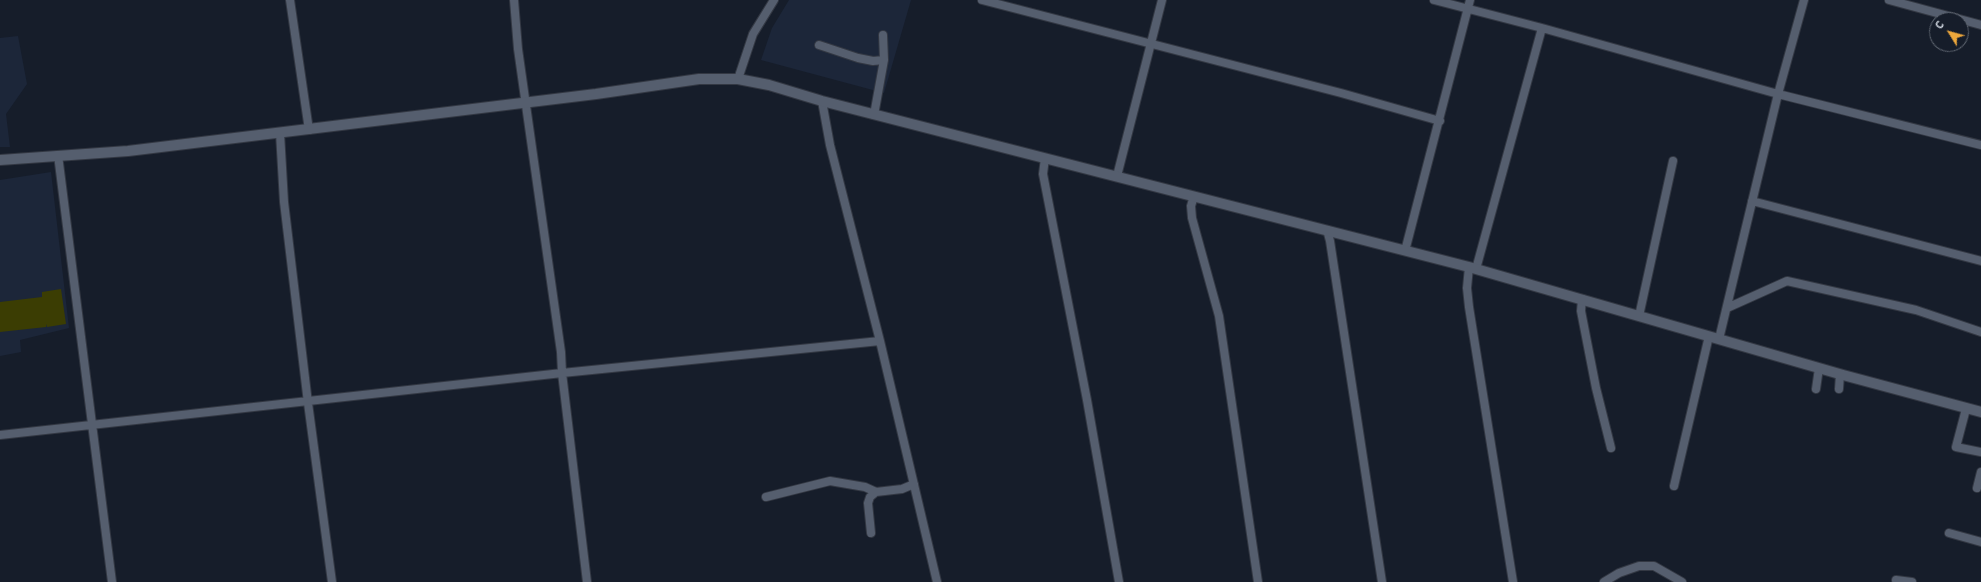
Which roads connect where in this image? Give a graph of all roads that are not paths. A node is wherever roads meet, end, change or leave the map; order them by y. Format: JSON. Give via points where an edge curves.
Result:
{"nodes":[{"id":1,"x":290,"y":0,"type":"edge"},
{"id":2,"x":514,"y":0,"type":"edge"},
{"id":3,"x":774,"y":0,"type":"edge"},
{"id":4,"x":982,"y":0,"type":"edge"},
{"id":5,"x":1162,"y":0,"type":"edge"},
{"id":6,"x":1434,"y":0,"type":"edge"},
{"id":7,"x":1470,"y":0,"type":"edge"},
{"id":8,"x":1804,"y":0,"type":"edge"},
{"id":9,"x":1889,"y":0,"type":"edge"},
{"id":10,"x":1468,"y":9,"type":"junction"},
{"id":11,"x":1981,"y":25,"type":"edge"},
{"id":12,"x":1542,"y":28,"type":"junction"},
{"id":13,"x":883,"y":35,"type":"dead end"},
{"id":14,"x":1151,"y":44,"type":"junction"},
{"id":15,"x":819,"y":45,"type":"dead end"},
{"id":16,"x":884,"y":60,"type":"junction"},
{"id":17,"x":738,"y":79,"type":"junction"},
{"id":18,"x":1778,"y":94,"type":"junction"},
{"id":19,"x":822,"y":101,"type":"junction"},
{"id":20,"x":527,"y":102,"type":"junction"},
{"id":21,"x":874,"y":115,"type":"junction"},
{"id":22,"x":1440,"y":121,"type":"junction"},
{"id":23,"x":309,"y":130,"type":"junction"},
{"id":24,"x":280,"y":133,"type":"junction"},
{"id":25,"x":1981,"y":145,"type":"edge"},
{"id":26,"x":58,"y":155,"type":"junction"},
{"id":27,"x":1045,"y":158,"type":"junction"},
{"id":28,"x":0,"y":160,"type":"edge"},
{"id":29,"x":1673,"y":161,"type":"dead end"},
{"id":30,"x":1117,"y":176,"type":"junction"},
{"id":31,"x":1194,"y":196,"type":"junction"},
{"id":32,"x":1752,"y":201,"type":"junction"},
{"id":33,"x":1327,"y":230,"type":"junction"},
{"id":34,"x":1405,"y":251,"type":"junction"},
{"id":35,"x":1981,"y":261,"type":"edge"},
{"id":36,"x":1472,"y":268,"type":"junction"},
{"id":37,"x":1582,"y":299,"type":"junction"},
{"id":38,"x":1727,"y":308,"type":"junction"},
{"id":39,"x":1639,"y":316,"type":"junction"},
{"id":40,"x":1981,"y":332,"type":"edge"},
{"id":41,"x":1709,"y":336,"type":"junction"},
{"id":42,"x":1719,"y":339,"type":"junction"},
{"id":43,"x":880,"y":341,"type":"junction"},
{"id":44,"x":1818,"y":368,"type":"junction"},
{"id":45,"x":562,"y":373,"type":"junction"},
{"id":46,"x":1840,"y":374,"type":"junction"},
{"id":47,"x":1816,"y":389,"type":"dead end"},
{"id":48,"x":1840,"y":389,"type":"dead end"},
{"id":49,"x":308,"y":403,"type":"junction"},
{"id":50,"x":1966,"y":409,"type":"junction"},
{"id":51,"x":1981,"y":412,"type":"edge"},
{"id":52,"x":92,"y":425,"type":"junction"},
{"id":53,"x":0,"y":435,"type":"edge"},
{"id":54,"x":1611,"y":448,"type":"dead end"},
{"id":55,"x":1981,"y":452,"type":"edge"},
{"id":56,"x":1981,"y":472,"type":"edge"},
{"id":57,"x":914,"y":484,"type":"junction"},
{"id":58,"x":1674,"y":486,"type":"dead end"},
{"id":59,"x":1977,"y":488,"type":"dead end"},
{"id":60,"x":876,"y":492,"type":"junction"},
{"id":61,"x":766,"y":497,"type":"dead end"},
{"id":62,"x":871,"y":533,"type":"dead end"},
{"id":63,"x":1949,"y":533,"type":"dead end"},
{"id":64,"x":1981,"y":542,"type":"edge"},
{"id":65,"x":1896,"y":580,"type":"dead end"},
{"id":66,"x":112,"y":582,"type":"edge"},
{"id":67,"x":332,"y":582,"type":"edge"},
{"id":68,"x":587,"y":582,"type":"edge"},
{"id":69,"x":937,"y":582,"type":"edge"},
{"id":70,"x":1119,"y":582,"type":"edge"},
{"id":71,"x":1258,"y":582,"type":"edge"},
{"id":72,"x":1382,"y":582,"type":"edge"},
{"id":73,"x":1513,"y":582,"type":"edge"},
{"id":74,"x":1604,"y":582,"type":"edge"},
{"id":75,"x":1682,"y":582,"type":"edge"},
{"id":76,"x":1912,"y":582,"type":"edge"}],
"edges":[{"from":1,"to":23,"type":"street"},
{"from":2,"to":20,"type":"street","via":[[518,49]]},
{"from":3,"to":17,"type":"street","via":[[753,34]]},
{"from":4,"to":14,"type":"street"},
{"from":5,"to":14,"type":"street"},
{"from":6,"to":10,"type":"street"},
{"from":7,"to":10,"type":"street"},
{"from":8,"to":18,"type":"street"},
{"from":9,"to":11,"type":"street"},
{"from":10,"to":12,"type":"street"},
{"from":10,"to":22,"type":"street"},
{"from":12,"to":18,"type":"street"},
{"from":12,"to":36,"type":"street"},
{"from":13,"to":16,"type":"street"},
{"from":14,"to":22,"type":"street"},
{"from":14,"to":30,"type":"street"},
{"from":15,"to":16,"type":"street","via":[[858,58]]},
{"from":16,"to":21,"type":"street"},
{"from":17,"to":19,"type":"street","via":[[769,85]]},
{"from":17,"to":20,"type":"street","via":[[699,79]]},
{"from":18,"to":25,"type":"street"},
{"from":18,"to":32,"type":"street"},
{"from":19,"to":21,"type":"street"},
{"from":19,"to":43,"type":"street","via":[[830,145]]},
{"from":20,"to":23,"type":"street"},
{"from":20,"to":45,"type":"street"},
{"from":21,"to":27,"type":"street"},
{"from":22,"to":34,"type":"street"},
{"from":23,"to":24,"type":"street"},
{"from":24,"to":26,"type":"street","via":[[128,151]]},
{"from":24,"to":49,"type":"street","via":[[284,202]]},
{"from":26,"to":28,"type":"street"},
{"from":26,"to":52,"type":"street"},
{"from":27,"to":30,"type":"street"},
{"from":27,"to":70,"type":"street","via":[[1043,174]]},
{"from":29,"to":39,"type":"street"},
{"from":30,"to":31,"type":"street"},
{"from":31,"to":33,"type":"street"},
{"from":31,"to":71,"type":"street","via":[[1191,206],[1192,218],[1218,316]]},
{"from":32,"to":35,"type":"street"},
{"from":32,"to":38,"type":"street"},
{"from":33,"to":34,"type":"street"},
{"from":33,"to":72,"type":"street"},
{"from":34,"to":36,"type":"street"},
{"from":36,"to":37,"type":"street"},
{"from":36,"to":73,"type":"street","via":[[1467,288],[1469,307]]},
{"from":37,"to":39,"type":"street"},
{"from":37,"to":54,"type":"street","via":[[1581,311]]},
{"from":38,"to":40,"type":"street","via":[[1787,281],[1916,310]]},
{"from":38,"to":42,"type":"street"},
{"from":39,"to":41,"type":"street"},
{"from":41,"to":42,"type":"street"},
{"from":41,"to":58,"type":"street"},
{"from":42,"to":44,"type":"street"},
{"from":43,"to":45,"type":"street"},
{"from":43,"to":57,"type":"street"},
{"from":44,"to":46,"type":"street"},
{"from":44,"to":47,"type":"street"},
{"from":45,"to":49,"type":"street"},
{"from":45,"to":68,"type":"street"},
{"from":46,"to":48,"type":"street"},
{"from":46,"to":50,"type":"street"},
{"from":49,"to":52,"type":"street"},
{"from":49,"to":67,"type":"street"},
{"from":50,"to":51,"type":"street"},
{"from":50,"to":55,"type":"street","via":[[1956,446]]},
{"from":52,"to":53,"type":"street"},
{"from":52,"to":66,"type":"street"},
{"from":56,"to":59,"type":"street"},
{"from":57,"to":60,"type":"street","via":[[902,489]]},
{"from":57,"to":69,"type":"street"},
{"from":60,"to":61,"type":"street","via":[[864,487],[830,481]]},
{"from":60,"to":62,"type":"street","via":[[868,503]]},
{"from":63,"to":64,"type":"street"},
{"from":65,"to":76,"type":"street"},
{"from":74,"to":75,"type":"street","via":[[1633,568],[1654,566]]}]}
